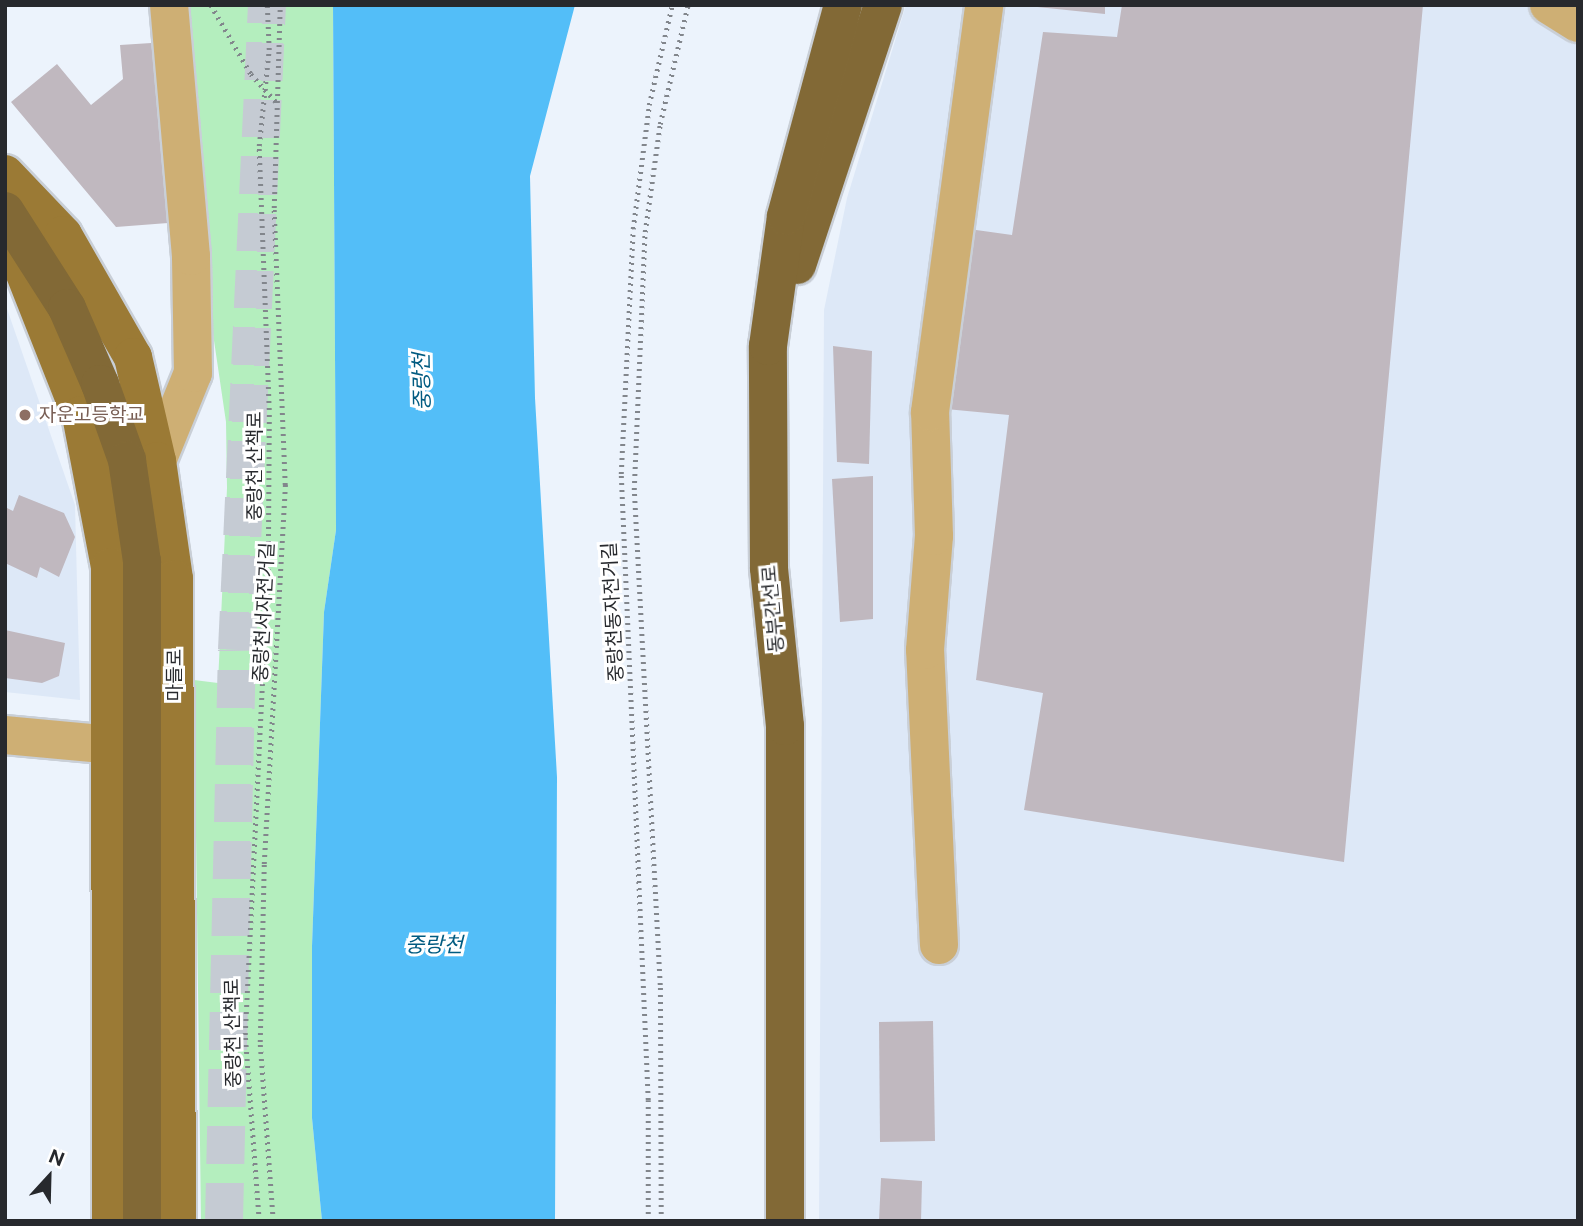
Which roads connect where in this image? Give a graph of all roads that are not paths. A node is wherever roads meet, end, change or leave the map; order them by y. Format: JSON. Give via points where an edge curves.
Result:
{"nodes":[{"id":1,"x":169,"y":5,"type":"edge"},
{"id":2,"x":843,"y":5,"type":"edge"},
{"id":3,"x":883,"y":5,"type":"edge"},
{"id":4,"x":984,"y":5,"type":"edge"},
{"id":5,"x":1549,"y":5,"type":"edge"},
{"id":6,"x":1578,"y":23,"type":"edge"},
{"id":7,"x":5,"y":174,"type":"edge"},
{"id":8,"x":5,"y":211,"type":"edge"},
{"id":9,"x":5,"y":224,"type":"edge"},
{"id":10,"x":768,"y":346,"type":"junction"},
{"id":11,"x":157,"y":460,"type":"junction"},
{"id":12,"x":5,"y":735,"type":"edge"},
{"id":13,"x":112,"y":745,"type":"junction"},
{"id":14,"x":939,"y":945,"type":"dead end"},
{"id":15,"x":111,"y":1221,"type":"edge"},
{"id":16,"x":142,"y":1221,"type":"edge"},
{"id":17,"x":177,"y":1221,"type":"edge"},
{"id":18,"x":785,"y":1221,"type":"edge"}],
"edges":[{"from":1,"to":11,"type":"street","via":[[191,256],[193,373]]},
{"from":2,"to":10,"type":"highway","name":"동부간선로","via":[[786,216]]},
{"from":3,"to":10,"type":"highway"},
{"from":4,"to":14,"type":"street","via":[[930,412],[934,536],[925,650]]},
{"from":5,"to":6,"type":"street"},
{"from":7,"to":11,"type":"main road","name":"마들로","via":[[63,235],[133,357]]},
{"from":8,"to":16,"type":"highway","via":[[67,308],[100,384],[127,460],[142,561]]},
{"from":9,"to":13,"type":"main road","via":[[81,415],[99,494],[110,567]]},
{"from":10,"to":18,"type":"highway","name":"동부간선로","via":[[769,568],[785,726]]},
{"from":11,"to":17,"type":"main road","name":"마들로","via":[[174,579]]},
{"from":12,"to":13,"type":"street"},
{"from":13,"to":15,"type":"main road"}]}
